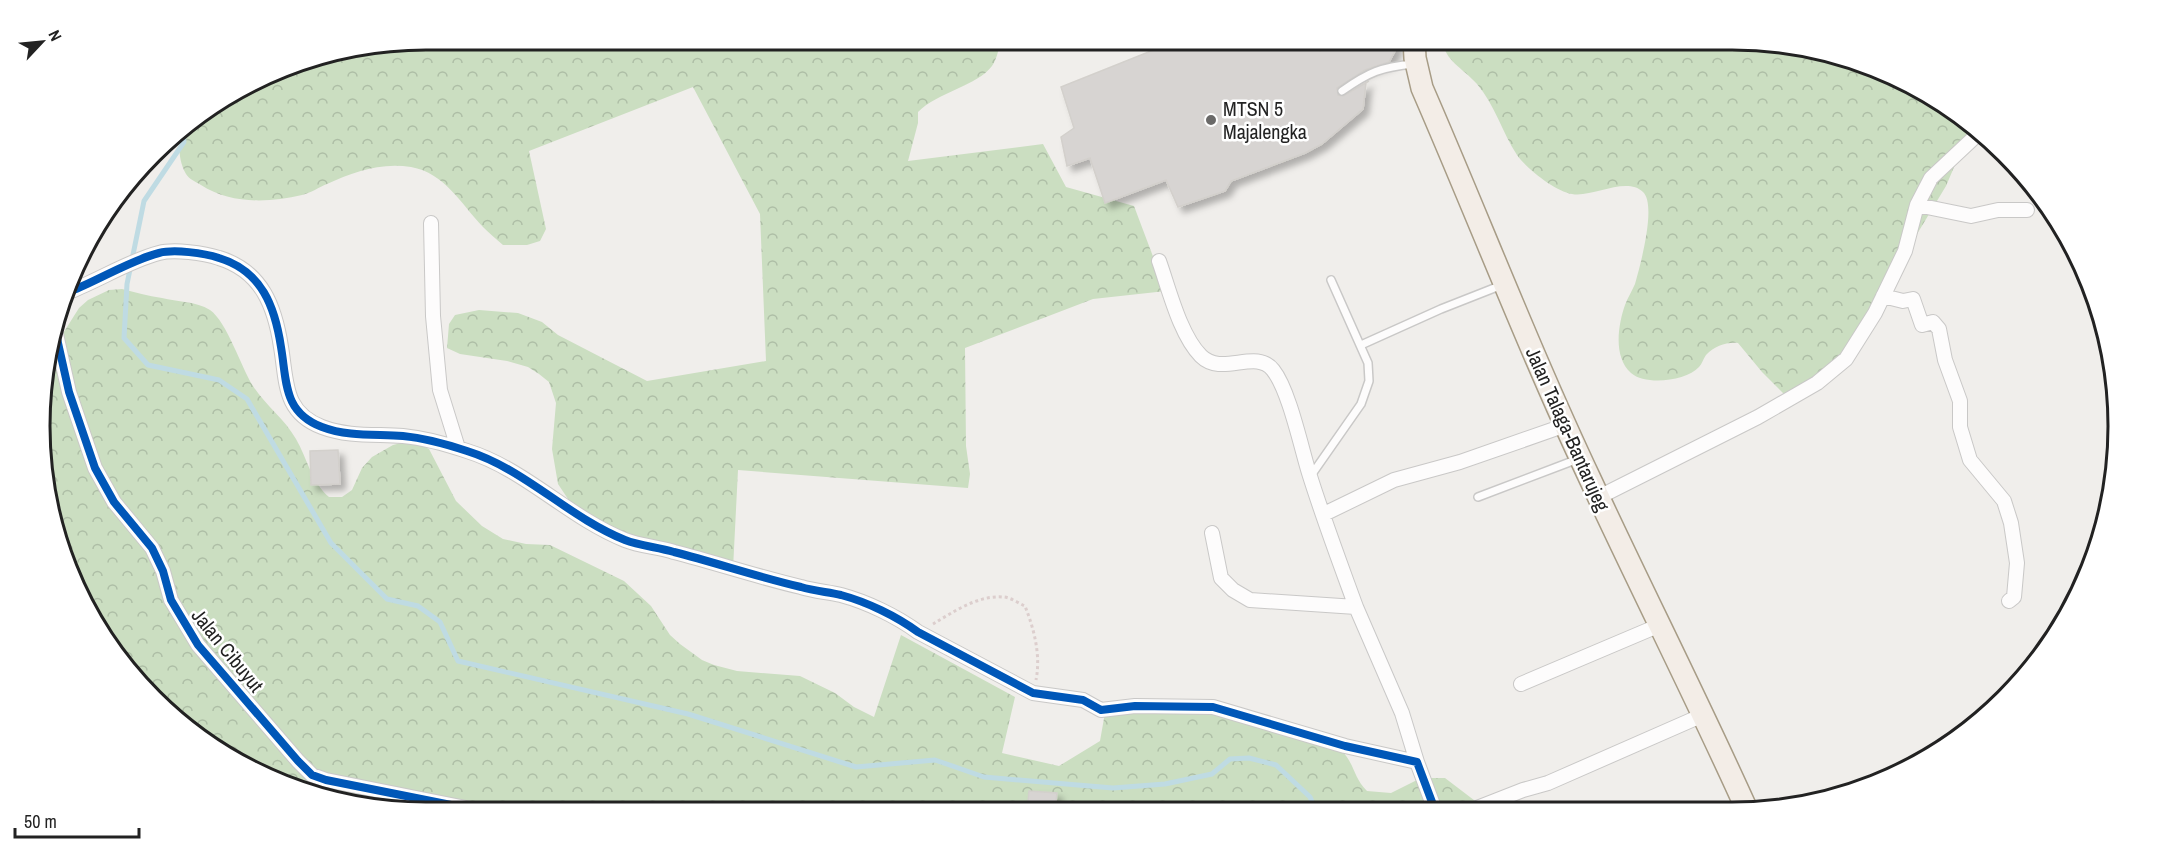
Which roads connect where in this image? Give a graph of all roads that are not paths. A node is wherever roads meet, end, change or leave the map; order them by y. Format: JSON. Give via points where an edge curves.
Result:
{"nodes":[{"id":1,"x":1415,"y":50,"type":"edge"},
{"id":2,"x":1416,"y":64,"type":"junction"},
{"id":3,"x":1342,"y":91,"type":"dead end"},
{"id":4,"x":1973,"y":138,"type":"edge"},
{"id":5,"x":1917,"y":206,"type":"junction"},
{"id":6,"x":2027,"y":210,"type":"dead end"},
{"id":7,"x":431,"y":223,"type":"dead end"},
{"id":8,"x":1159,"y":261,"type":"dead end"},
{"id":9,"x":1331,"y":280,"type":"dead end"},
{"id":10,"x":1505,"y":284,"type":"junction"},
{"id":11,"x":75,"y":289,"type":"edge"},
{"id":12,"x":1883,"y":296,"type":"junction"},
{"id":13,"x":59,"y":345,"type":"edge"},
{"id":14,"x":1361,"y":345,"type":"junction"},
{"id":15,"x":1566,"y":425,"type":"junction"},
{"id":16,"x":458,"y":448,"type":"junction"},
{"id":17,"x":1581,"y":458,"type":"junction"},
{"id":18,"x":1310,"y":477,"type":"junction"},
{"id":19,"x":1478,"y":496,"type":"dead end"},
{"id":20,"x":1599,"y":497,"type":"junction"},
{"id":21,"x":1324,"y":514,"type":"junction"},
{"id":22,"x":1212,"y":533,"type":"dead end"},
{"id":23,"x":2009,"y":601,"type":"dead end"},
{"id":24,"x":1356,"y":607,"type":"junction"},
{"id":25,"x":1660,"y":626,"type":"junction"},
{"id":26,"x":1521,"y":684,"type":"dead end"},
{"id":27,"x":1703,"y":715,"type":"junction"},
{"id":28,"x":1417,"y":762,"type":"junction"},
{"id":29,"x":436,"y":802,"type":"edge"},
{"id":30,"x":1432,"y":802,"type":"edge"},
{"id":31,"x":1492,"y":802,"type":"edge"},
{"id":32,"x":1743,"y":802,"type":"edge"}],
"edges":[{"from":1,"to":2,"type":"main road","name":"Jalan Talaga-Bantarujeg"},
{"from":2,"to":3,"type":"lane","via":[[1368,73]]},
{"from":2,"to":10,"type":"main road","name":"Jalan Talaga-Bantarujeg","via":[[1422,88]]},
{"from":4,"to":5,"type":"street","via":[[1931,178]]},
{"from":5,"to":6,"type":"street","via":[[1971,216],[1998,210]]},
{"from":5,"to":12,"type":"street","via":[[1905,251]]},
{"from":7,"to":16,"type":"street","via":[[440,390]]},
{"from":8,"to":18,"type":"street","via":[[1190,341],[1202,358],[1221,366],[1256,361],[1272,368],[1282,385]]},
{"from":9,"to":14,"type":"lane"},
{"from":10,"to":14,"type":"lane"},
{"from":10,"to":15,"type":"main road","name":"Jalan Talaga-Bantarujeg"},
{"from":11,"to":16,"type":"street","via":[[160,252],[207,254],[236,263],[266,295],[281,347],[288,393],[311,421],[338,432],[421,438]]},
{"from":12,"to":20,"type":"street","via":[[1845,359],[1817,383]]},
{"from":12,"to":23,"type":"street","via":[[1913,299],[1922,325],[1933,322],[1939,329],[1960,401],[1960,427],[1970,460],[2004,501],[2011,523],[2017,563],[2014,597]]},
{"from":13,"to":29,"type":"street","name":"Jalan Cibuyut","via":[[69,392],[95,468],[114,502],[152,548],[171,600],[198,645],[312,775]]},
{"from":14,"to":18,"type":"lane","via":[[1369,381],[1361,404]]},
{"from":15,"to":17,"type":"main road","name":"Jalan Talaga-Bantarujeg"},
{"from":15,"to":21,"type":"street","via":[[1394,480]]},
{"from":16,"to":28,"type":"street","via":[[490,459],[525,478],[587,520],[626,540],[869,606],[1033,693],[1083,700],[1101,710],[1135,706],[1213,707],[1345,746]]},
{"from":17,"to":19,"type":"lane"},
{"from":17,"to":20,"type":"main road","name":"Jalan Talaga-Bantarujeg"},
{"from":18,"to":21,"type":"street"},
{"from":20,"to":25,"type":"main road","name":"Jalan Talaga-Bantarujeg"},
{"from":21,"to":24,"type":"street"},
{"from":22,"to":24,"type":"street","via":[[1221,578],[1250,600]]},
{"from":24,"to":28,"type":"street","via":[[1402,713]]},
{"from":25,"to":26,"type":"street"},
{"from":25,"to":27,"type":"main road","name":"Jalan Talaga-Bantarujeg"},
{"from":27,"to":31,"type":"street","via":[[1548,783]]},
{"from":27,"to":32,"type":"main road","name":"Jalan Talaga-Bantarujeg"},
{"from":28,"to":30,"type":"street"}]}
